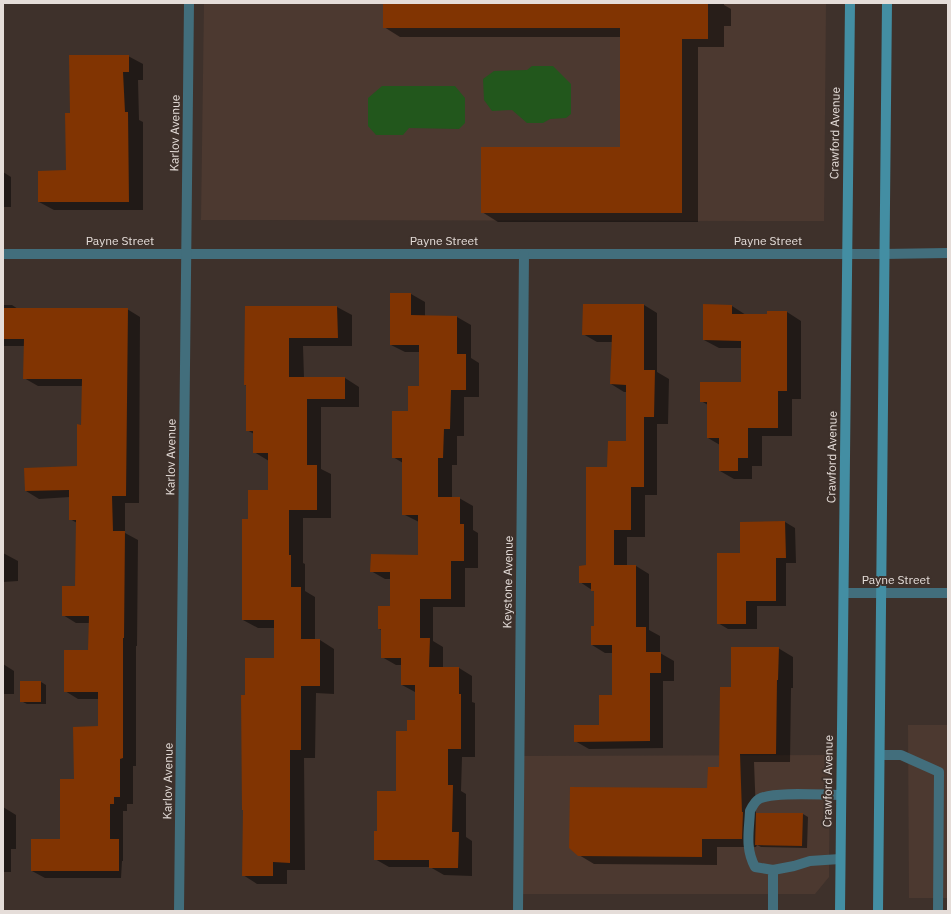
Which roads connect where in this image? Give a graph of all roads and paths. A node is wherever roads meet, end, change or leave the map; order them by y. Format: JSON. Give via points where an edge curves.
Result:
{"nodes":[{"id":1,"x":190,"y":3,"type":"edge"},
{"id":2,"x":850,"y":3,"type":"edge"},
{"id":3,"x":887,"y":3,"type":"edge"},
{"id":4,"x":948,"y":253,"type":"edge"},
{"id":5,"x":3,"y":254,"type":"edge"},
{"id":6,"x":187,"y":254,"type":"junction"},
{"id":7,"x":524,"y":254,"type":"junction"},
{"id":8,"x":847,"y":254,"type":"junction"},
{"id":9,"x":884,"y":254,"type":"junction"},
{"id":10,"x":844,"y":593,"type":"junction"},
{"id":11,"x":881,"y":593,"type":"junction"},
{"id":12,"x":948,"y":593,"type":"edge"},
{"id":13,"x":880,"y":756,"type":"junction"},
{"id":14,"x":841,"y":795,"type":"junction"},
{"id":15,"x":840,"y":859,"type":"junction"},
{"id":16,"x":773,"y":870,"type":"junction"},
{"id":17,"x":179,"y":911,"type":"edge"},
{"id":18,"x":518,"y":911,"type":"edge"},
{"id":19,"x":773,"y":911,"type":"edge"},
{"id":20,"x":840,"y":911,"type":"edge"},
{"id":21,"x":878,"y":911,"type":"edge"},
{"id":22,"x":938,"y":911,"type":"edge"}],
"edges":[{"from":1,"to":6,"type":"street","name":"Karlov Avenue"},
{"from":2,"to":8,"type":"main road","name":"Crawford Avenue"},
{"from":3,"to":9,"type":"main road"},
{"from":4,"to":9,"type":"street","name":"Payne Street"},
{"from":5,"to":6,"type":"street","name":"Payne Street"},
{"from":6,"to":7,"type":"street","name":"Payne Street"},
{"from":6,"to":17,"type":"street","name":"Karlov Avenue"},
{"from":7,"to":8,"type":"street","name":"Payne Street"},
{"from":7,"to":18,"type":"street","name":"Keystone Avenue"},
{"from":8,"to":9,"type":"street","name":"Payne Street"},
{"from":8,"to":10,"type":"main road","name":"Crawford Avenue"},
{"from":9,"to":11,"type":"main road"},
{"from":10,"to":11,"type":"street","name":"Payne Street"},
{"from":10,"to":14,"type":"main road","name":"Crawford Avenue"},
{"from":11,"to":12,"type":"street","name":"Payne Street"},
{"from":11,"to":13,"type":"main road"},
{"from":13,"to":21,"type":"main road"},
{"from":13,"to":22,"type":"street","via":[[901,755],[939,772]]},
{"from":14,"to":15,"type":"main road","name":"Crawford Avenue"},
{"from":14,"to":16,"type":"street","via":[[776,795],[758,799],[750,811],[748,849],[755,867]]},
{"from":15,"to":16,"type":"street","via":[[810,861]]},
{"from":15,"to":20,"type":"main road","name":"Crawford Avenue"},
{"from":16,"to":19,"type":"street"}]}
